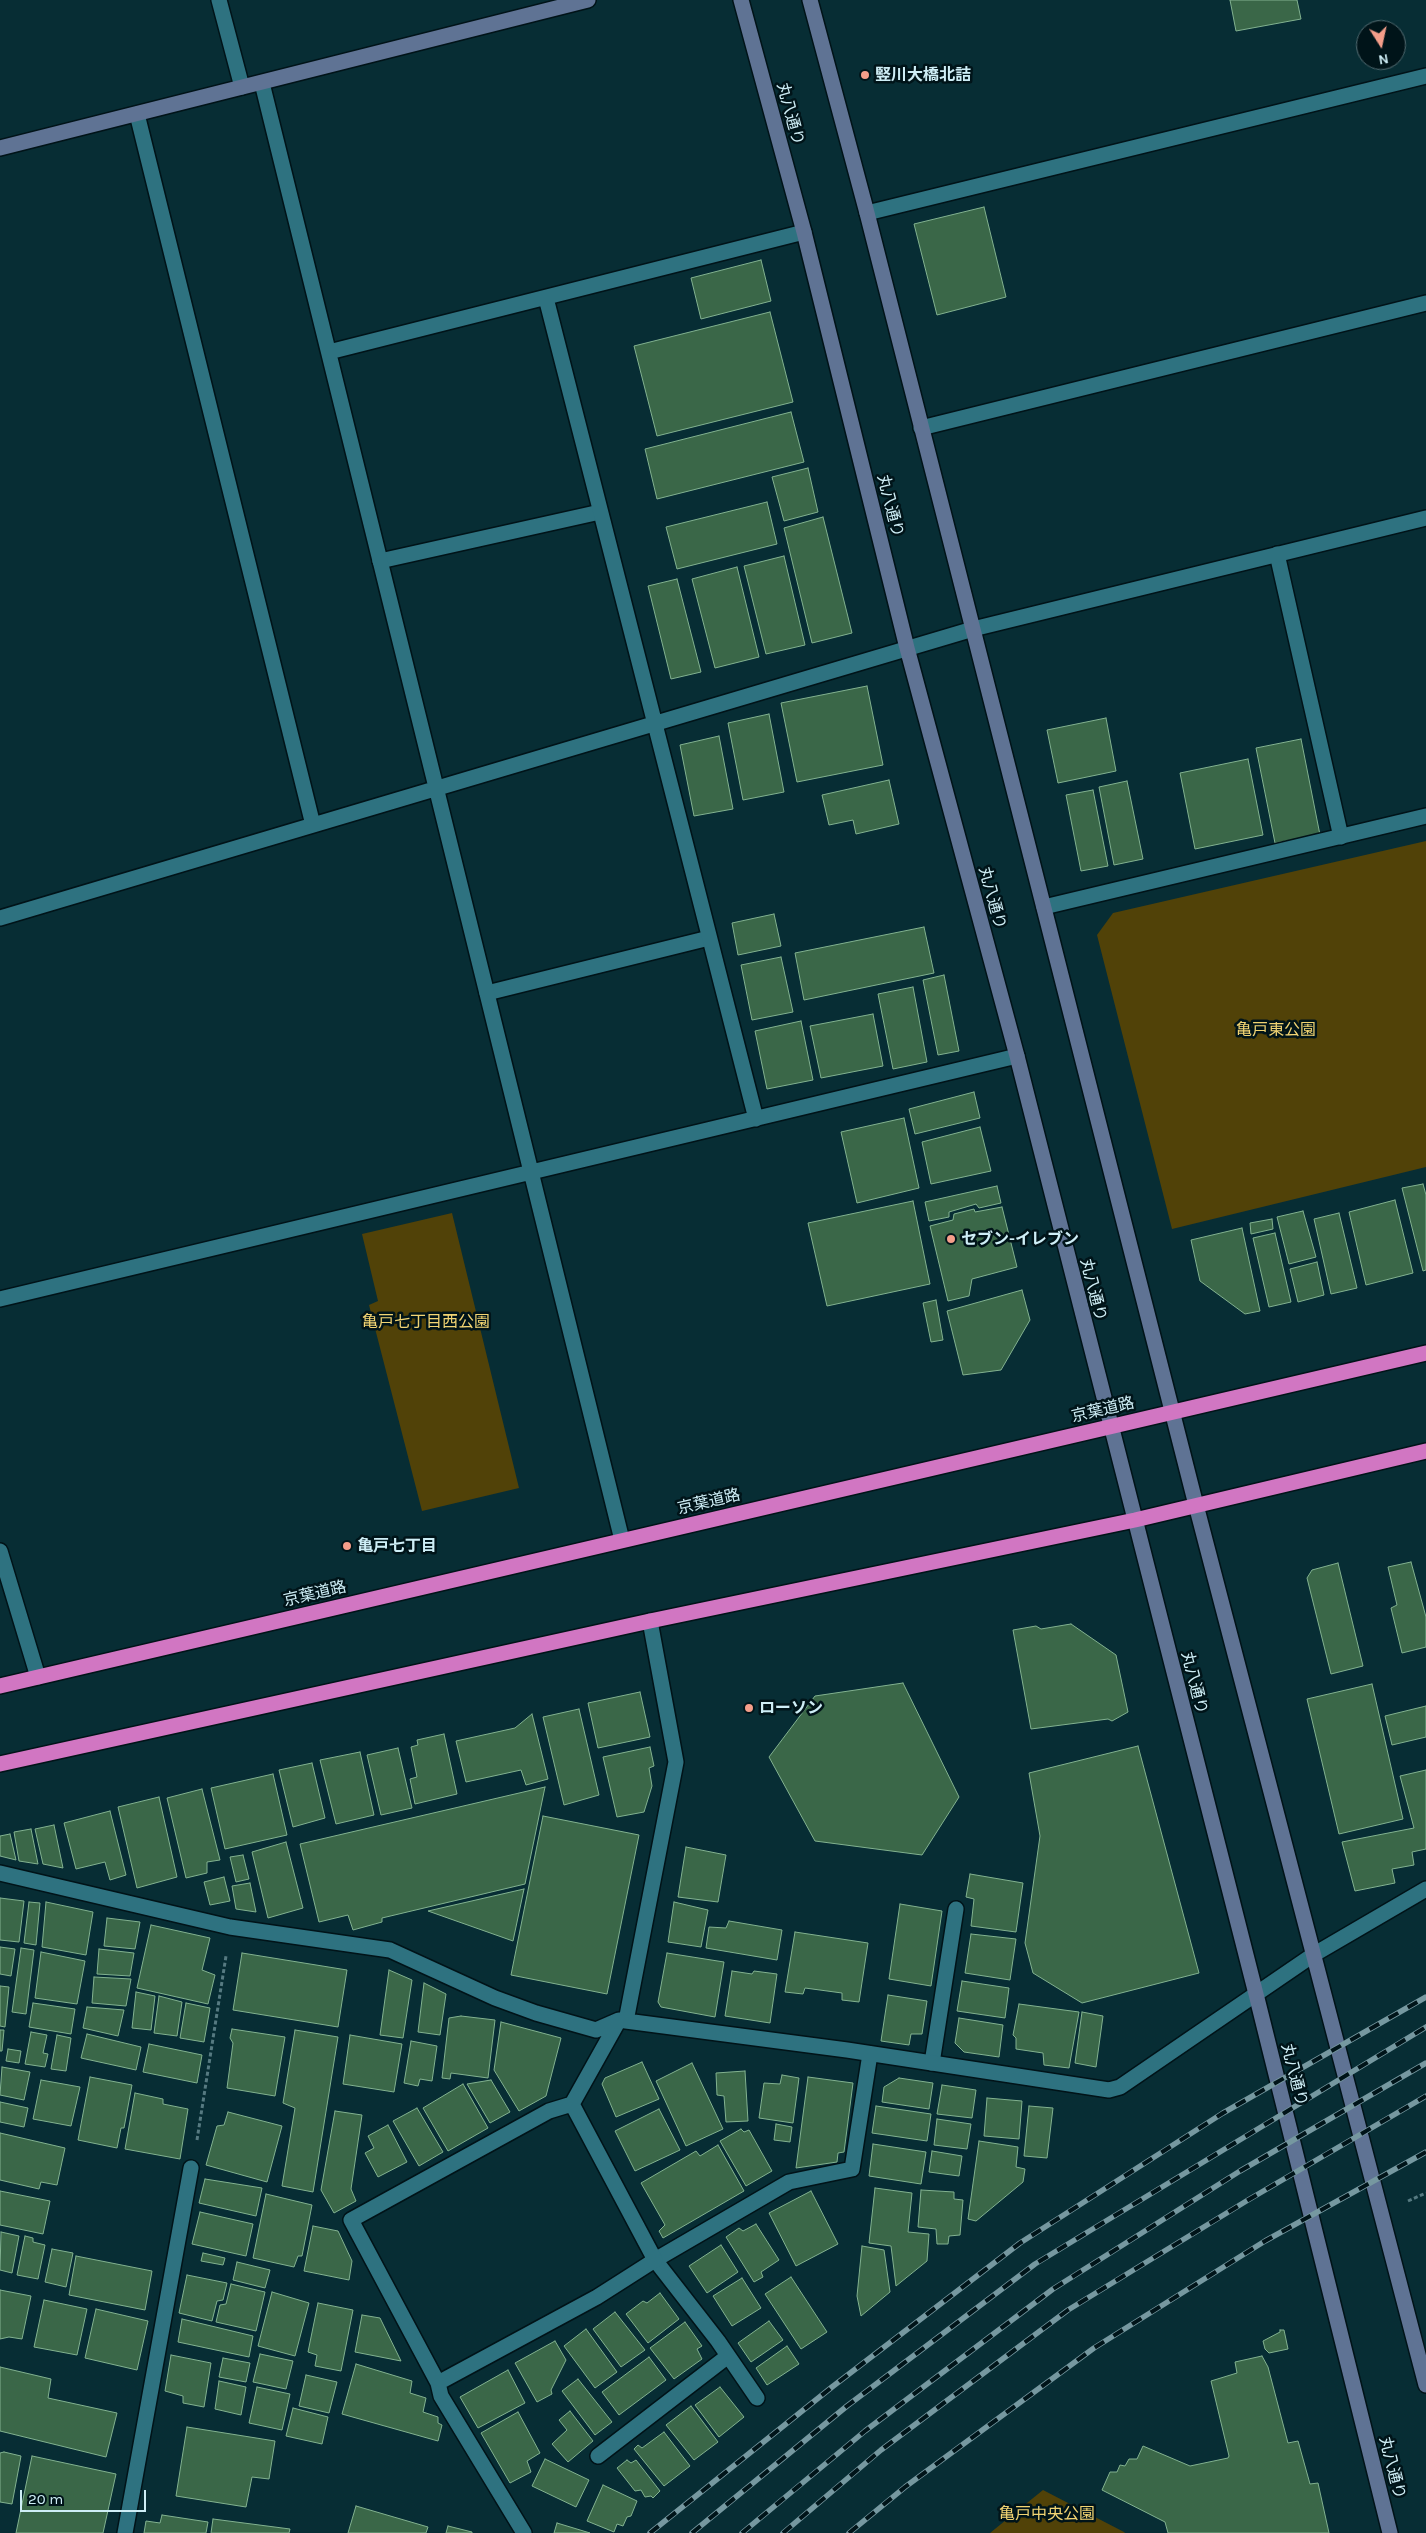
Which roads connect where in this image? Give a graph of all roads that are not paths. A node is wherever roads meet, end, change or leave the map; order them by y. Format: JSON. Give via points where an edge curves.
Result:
{"nodes":[{"id":1,"x":219,"y":0,"type":"edge"},
{"id":2,"x":588,"y":0,"type":"edge"},
{"id":3,"x":741,"y":0,"type":"edge"},
{"id":4,"x":810,"y":0,"type":"edge"},
{"id":5,"x":1426,"y":76,"type":"edge"},
{"id":6,"x":262,"y":83,"type":"junction"},
{"id":7,"x":242,"y":87,"type":"junction"},
{"id":8,"x":137,"y":114,"type":"junction"},
{"id":9,"x":0,"y":148,"type":"edge"},
{"id":10,"x":867,"y":213,"type":"junction"},
{"id":11,"x":804,"y":232,"type":"junction"},
{"id":12,"x":546,"y":298,"type":"junction"},
{"id":13,"x":1426,"y":303,"type":"edge"},
{"id":14,"x":329,"y":352,"type":"junction"},
{"id":15,"x":921,"y":428,"type":"junction"},
{"id":16,"x":600,"y":512,"type":"junction"},
{"id":17,"x":1426,"y":518,"type":"edge"},
{"id":18,"x":1277,"y":554,"type":"junction"},
{"id":19,"x":380,"y":561,"type":"junction"},
{"id":20,"x":973,"y":629,"type":"junction"},
{"id":21,"x":908,"y":648,"type":"junction"},
{"id":22,"x":654,"y":723,"type":"junction"},
{"id":23,"x":437,"y":788,"type":"junction"},
{"id":24,"x":1426,"y":816,"type":"edge"},
{"id":25,"x":313,"y":825,"type":"junction"},
{"id":26,"x":1340,"y":837,"type":"junction"},
{"id":27,"x":1044,"y":907,"type":"junction"},
{"id":28,"x":0,"y":918,"type":"edge"},
{"id":29,"x":709,"y":938,"type":"junction"},
{"id":30,"x":487,"y":993,"type":"junction"},
{"id":31,"x":1017,"y":1056,"type":"junction"},
{"id":32,"x":756,"y":1119,"type":"junction"},
{"id":33,"x":531,"y":1172,"type":"junction"},
{"id":34,"x":0,"y":1300,"type":"edge"},
{"id":35,"x":1426,"y":1353,"type":"edge"},
{"id":36,"x":1172,"y":1412,"type":"junction"},
{"id":37,"x":1110,"y":1427,"type":"junction"},
{"id":38,"x":1426,"y":1451,"type":"edge"},
{"id":39,"x":1196,"y":1505,"type":"junction"},
{"id":40,"x":1135,"y":1520,"type":"junction"},
{"id":41,"x":622,"y":1540,"type":"junction"},
{"id":42,"x":0,"y":1551,"type":"edge"},
{"id":43,"x":650,"y":1621,"type":"junction"},
{"id":44,"x":38,"y":1677,"type":"junction"},
{"id":45,"x":0,"y":1686,"type":"edge"},
{"id":46,"x":0,"y":1764,"type":"edge"},
{"id":47,"x":0,"y":1873,"type":"edge"},
{"id":48,"x":1426,"y":1889,"type":"edge"},
{"id":49,"x":956,"y":1909,"type":"dead end"},
{"id":50,"x":1313,"y":1955,"type":"junction"},
{"id":51,"x":1256,"y":1994,"type":"junction"},
{"id":52,"x":622,"y":2020,"type":"junction"},
{"id":53,"x":870,"y":2054,"type":"junction"},
{"id":54,"x":932,"y":2063,"type":"junction"},
{"id":55,"x":572,"y":2104,"type":"junction"},
{"id":56,"x":191,"y":2168,"type":"road end"},
{"id":57,"x":655,"y":2260,"type":"junction"},
{"id":58,"x":728,"y":2356,"type":"junction"},
{"id":59,"x":438,"y":2383,"type":"junction"},
{"id":60,"x":1426,"y":2385,"type":"edge"},
{"id":61,"x":757,"y":2398,"type":"dead end"},
{"id":62,"x":598,"y":2456,"type":"dead end"},
{"id":63,"x":125,"y":2533,"type":"edge"},
{"id":64,"x":524,"y":2533,"type":"edge"},
{"id":65,"x":1390,"y":2533,"type":"edge"}],
"edges":[{"from":1,"to":7,"type":"street"},
{"from":2,"to":6,"type":"main road"},
{"from":3,"to":11,"type":"main road","name":"丸八通り"},
{"from":4,"to":10,"type":"main road"},
{"from":5,"to":10,"type":"street"},
{"from":6,"to":7,"type":"main road"},
{"from":6,"to":14,"type":"street"},
{"from":7,"to":8,"type":"main road"},
{"from":8,"to":9,"type":"main road"},
{"from":8,"to":25,"type":"street"},
{"from":10,"to":15,"type":"main road"},
{"from":11,"to":12,"type":"street"},
{"from":11,"to":21,"type":"main road","name":"丸八通り"},
{"from":12,"to":14,"type":"street"},
{"from":12,"to":16,"type":"street"},
{"from":13,"to":15,"type":"street"},
{"from":14,"to":19,"type":"street"},
{"from":15,"to":20,"type":"main road"},
{"from":16,"to":19,"type":"street"},
{"from":16,"to":22,"type":"street"},
{"from":17,"to":18,"type":"street"},
{"from":18,"to":20,"type":"street"},
{"from":18,"to":26,"type":"street"},
{"from":19,"to":23,"type":"street"},
{"from":20,"to":21,"type":"street"},
{"from":20,"to":27,"type":"main road"},
{"from":21,"to":22,"type":"street"},
{"from":21,"to":31,"type":"main road","name":"丸八通り"},
{"from":22,"to":23,"type":"street"},
{"from":22,"to":29,"type":"street"},
{"from":23,"to":25,"type":"street"},
{"from":23,"to":30,"type":"street"},
{"from":24,"to":26,"type":"street"},
{"from":25,"to":28,"type":"street"},
{"from":26,"to":27,"type":"street"},
{"from":27,"to":36,"type":"main road"},
{"from":29,"to":30,"type":"street"},
{"from":29,"to":32,"type":"street"},
{"from":30,"to":33,"type":"street"},
{"from":31,"to":32,"type":"street"},
{"from":31,"to":37,"type":"main road","name":"丸八通り"},
{"from":32,"to":33,"type":"street"},
{"from":33,"to":34,"type":"street"},
{"from":33,"to":41,"type":"street"},
{"from":35,"to":36,"type":"highway","name":"京葉道路"},
{"from":36,"to":37,"type":"highway","name":"京葉道路"},
{"from":36,"to":39,"type":"main road"},
{"from":37,"to":40,"type":"main road","name":"丸八通り"},
{"from":37,"to":41,"type":"highway","name":"京葉道路"},
{"from":38,"to":39,"type":"highway"},
{"from":39,"to":40,"type":"highway"},
{"from":39,"to":50,"type":"main road"},
{"from":40,"to":43,"type":"highway"},
{"from":40,"to":51,"type":"main road","name":"丸八通り"},
{"from":41,"to":44,"type":"highway","name":"京葉道路"},
{"from":42,"to":44,"type":"street"},
{"from":43,"to":46,"type":"highway"},
{"from":43,"to":52,"type":"street","via":[[676,1762]]},
{"from":44,"to":45,"type":"highway","name":"京葉道路"},
{"from":47,"to":52,"type":"street","via":[[230,1927],[390,1950],[494,1998],[596,2030]]},
{"from":48,"to":50,"type":"street"},
{"from":49,"to":54,"type":"street"},
{"from":50,"to":51,"type":"street"},
{"from":50,"to":60,"type":"main road"},
{"from":51,"to":54,"type":"street","via":[[1120,2087],[1109,2090]]},
{"from":51,"to":65,"type":"main road","name":"丸八通り"},
{"from":52,"to":53,"type":"street"},
{"from":52,"to":55,"type":"street"},
{"from":53,"to":54,"type":"street"},
{"from":53,"to":57,"type":"street","via":[[852,2170],[789,2182]]},
{"from":55,"to":57,"type":"street"},
{"from":55,"to":59,"type":"street","via":[[549,2111],[351,2220]]},
{"from":56,"to":63,"type":"street"},
{"from":57,"to":58,"type":"street"},
{"from":57,"to":59,"type":"street","via":[[597,2297]]},
{"from":58,"to":61,"type":"street"},
{"from":58,"to":62,"type":"street"},
{"from":59,"to":64,"type":"street","via":[[441,2396]]}]}
